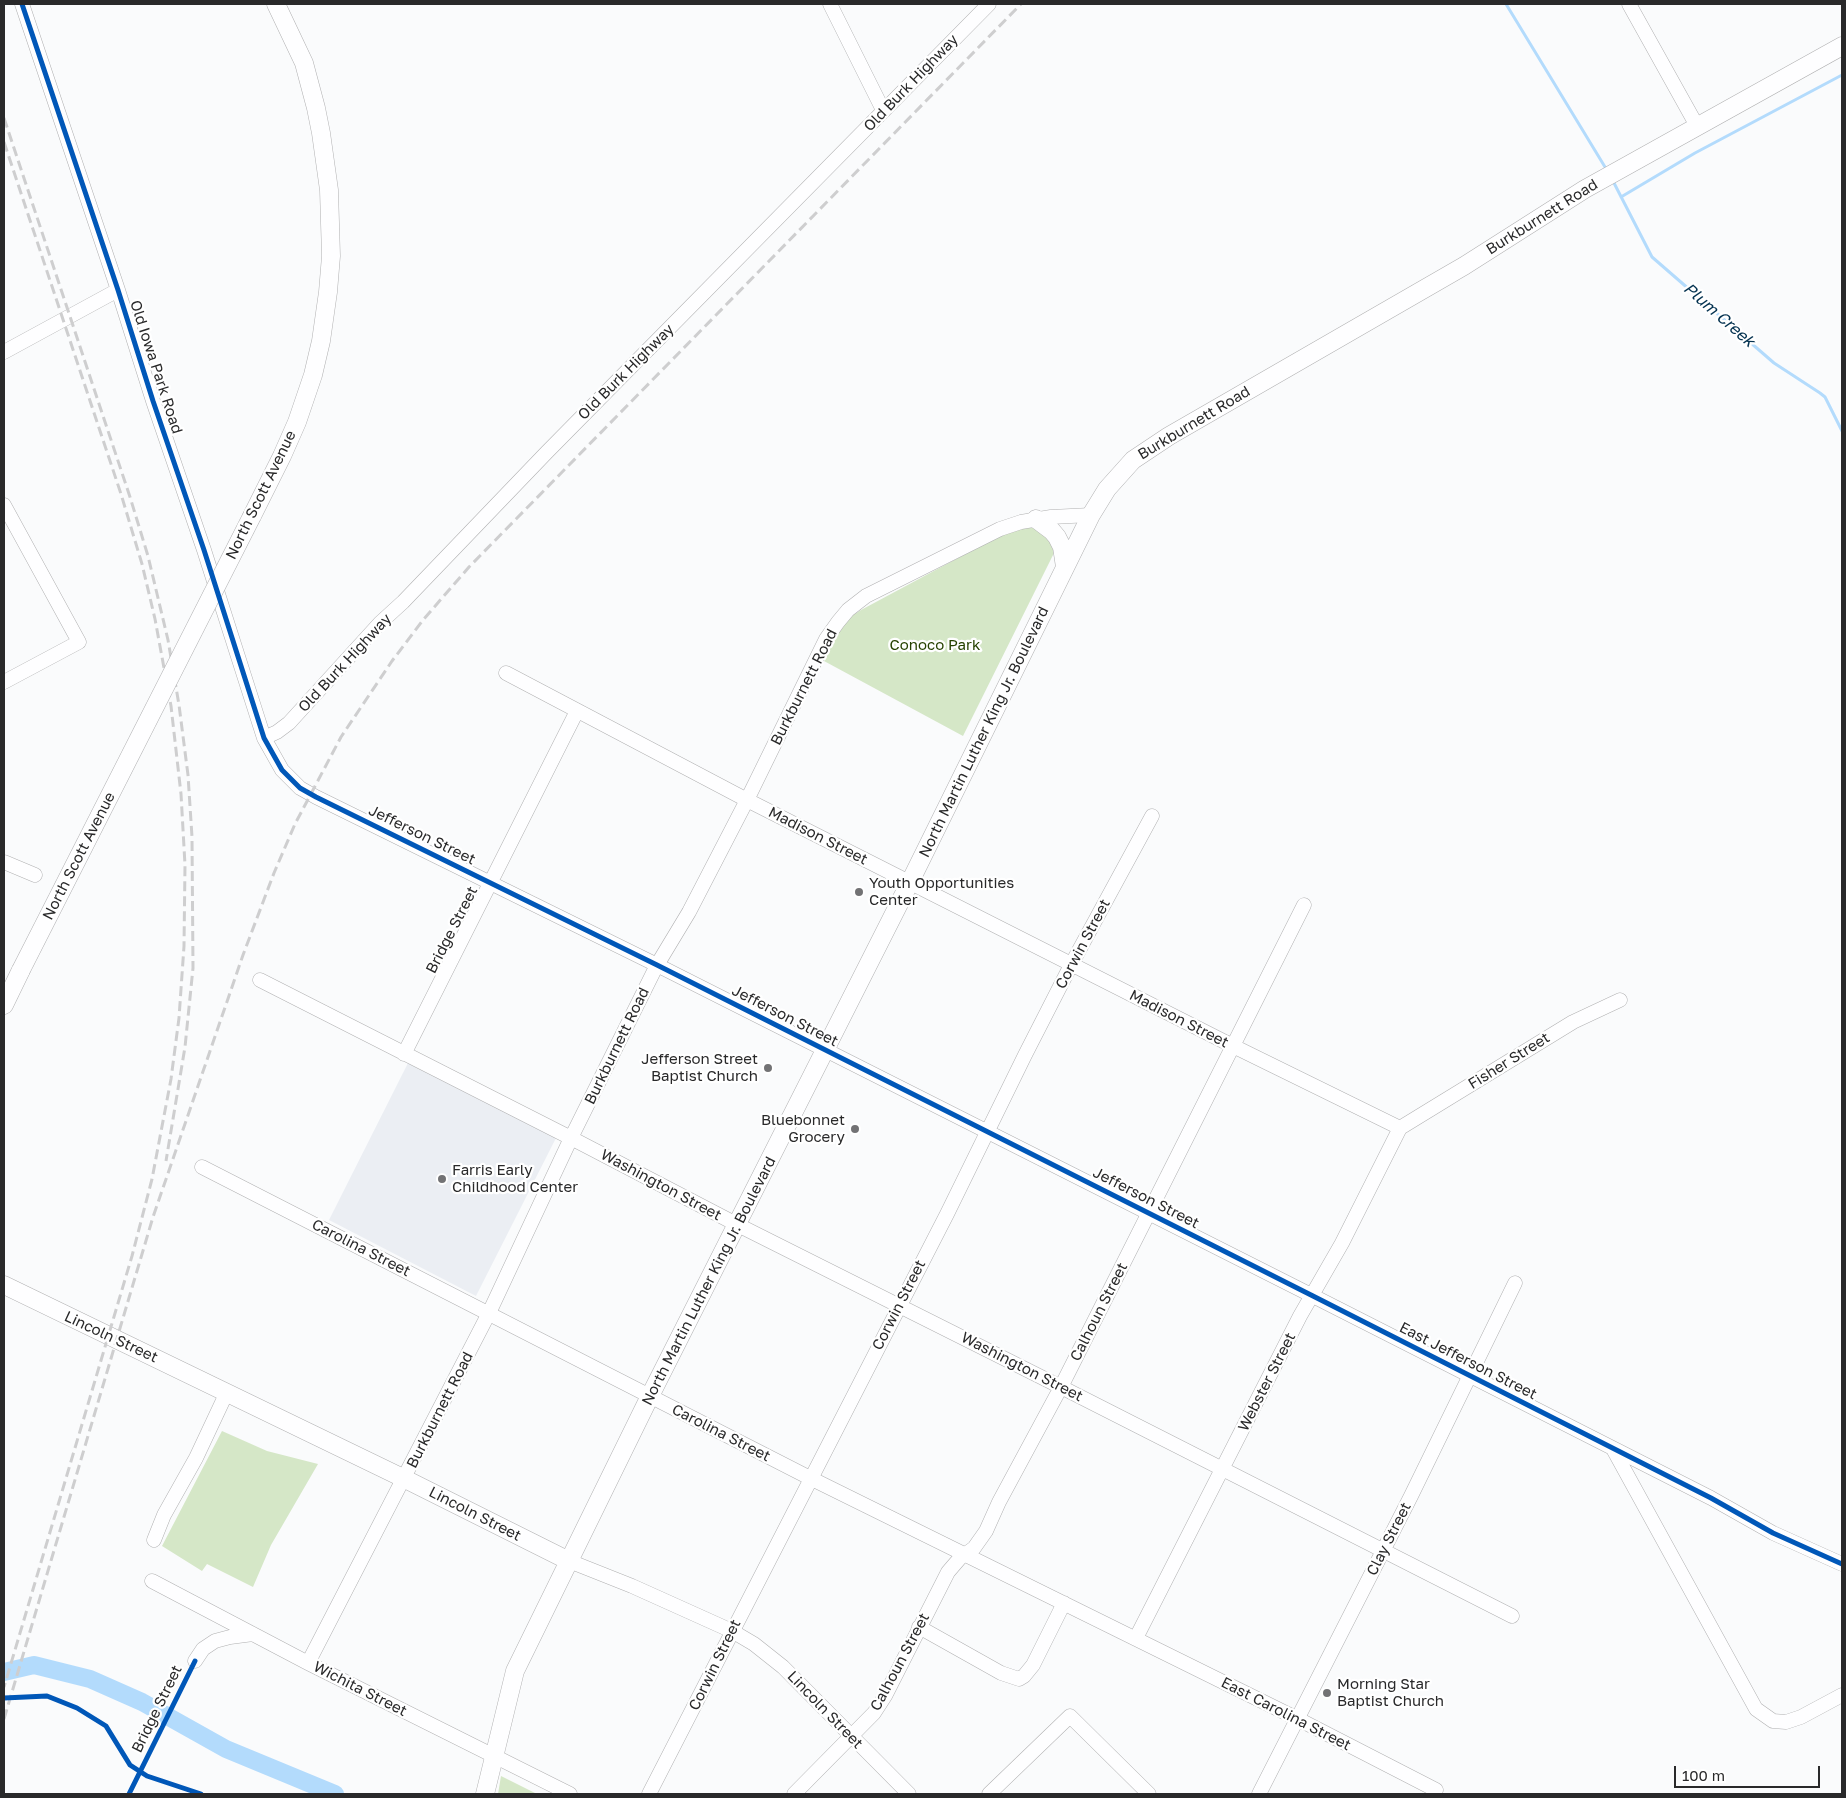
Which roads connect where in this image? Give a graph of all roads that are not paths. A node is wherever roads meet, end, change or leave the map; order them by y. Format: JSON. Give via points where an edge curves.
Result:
{"nodes":[{"id":1,"x":22,"y":4,"type":"edge"},
{"id":2,"x":276,"y":4,"type":"edge"},
{"id":3,"x":830,"y":4,"type":"edge"},
{"id":4,"x":989,"y":4,"type":"edge"},
{"id":5,"x":1629,"y":4,"type":"edge"},
{"id":6,"x":1842,"y":46,"type":"edge"},
{"id":7,"x":883,"y":110,"type":"junction"},
{"id":8,"x":1697,"y":126,"type":"junction"},
{"id":9,"x":118,"y":290,"type":"junction"},
{"id":10,"x":4,"y":352,"type":"edge"},
{"id":11,"x":4,"y":505,"type":"edge"},
{"id":12,"x":1091,"y":515,"type":"junction"},
{"id":13,"x":1036,"y":519,"type":"junction"},
{"id":14,"x":1065,"y":567,"type":"junction"},
{"id":15,"x":506,"y":673,"type":"dead end"},
{"id":16,"x":4,"y":682,"type":"edge"},
{"id":17,"x":577,"y":711,"type":"junction"},
{"id":18,"x":264,"y":738,"type":"junction"},
{"id":19,"x":747,"y":800,"type":"junction"},
{"id":20,"x":1152,"y":816,"type":"dead end"},
{"id":21,"x":4,"y":862,"type":"edge"},
{"id":22,"x":35,"y":876,"type":"dead end"},
{"id":23,"x":490,"y":882,"type":"junction"},
{"id":24,"x":910,"y":882,"type":"junction"},
{"id":25,"x":1304,"y":905,"type":"dead end"},
{"id":26,"x":657,"y":965,"type":"junction"},
{"id":27,"x":1072,"y":965,"type":"junction"},
{"id":28,"x":260,"y":980,"type":"dead end"},
{"id":29,"x":1620,"y":1000,"type":"dead end"},
{"id":30,"x":4,"y":1006,"type":"edge"},
{"id":31,"x":1233,"y":1046,"type":"junction"},
{"id":32,"x":826,"y":1051,"type":"junction"},
{"id":33,"x":404,"y":1054,"type":"junction"},
{"id":34,"x":1400,"y":1128,"type":"junction"},
{"id":35,"x":987,"y":1132,"type":"junction"},
{"id":36,"x":571,"y":1138,"type":"junction"},
{"id":37,"x":202,"y":1167,"type":"dead end"},
{"id":38,"x":1149,"y":1214,"type":"junction"},
{"id":39,"x":738,"y":1225,"type":"junction"},
{"id":40,"x":1515,"y":1283,"type":"dead end"},
{"id":41,"x":4,"y":1285,"type":"edge"},
{"id":42,"x":1313,"y":1296,"type":"junction"},
{"id":43,"x":898,"y":1305,"type":"junction"},
{"id":44,"x":489,"y":1313,"type":"junction"},
{"id":45,"x":1470,"y":1376,"type":"junction"},
{"id":46,"x":1061,"y":1387,"type":"junction"},
{"id":47,"x":227,"y":1392,"type":"junction"},
{"id":48,"x":650,"y":1396,"type":"junction"},
{"id":49,"x":1613,"y":1449,"type":"junction"},
{"id":50,"x":1223,"y":1470,"type":"junction"},
{"id":51,"x":810,"y":1478,"type":"junction"},
{"id":52,"x":405,"y":1479,"type":"junction"},
{"id":53,"x":154,"y":1540,"type":"dead end"},
{"id":54,"x":1384,"y":1550,"type":"junction"},
{"id":55,"x":966,"y":1555,"type":"junction"},
{"id":56,"x":569,"y":1562,"type":"junction"},
{"id":57,"x":1842,"y":1564,"type":"edge"},
{"id":58,"x":152,"y":1581,"type":"dead end"},
{"id":59,"x":1064,"y":1603,"type":"junction"},
{"id":60,"x":1512,"y":1616,"type":"dead end"},
{"id":61,"x":919,"y":1627,"type":"junction"},
{"id":62,"x":732,"y":1631,"type":"junction"},
{"id":63,"x":253,"y":1634,"type":"junction"},
{"id":64,"x":1136,"y":1638,"type":"junction"},
{"id":65,"x":195,"y":1661,"type":"dead end"},
{"id":66,"x":308,"y":1663,"type":"junction"},
{"id":67,"x":1842,"y":1695,"type":"edge"},
{"id":68,"x":1298,"y":1720,"type":"junction"},
{"id":69,"x":851,"y":1737,"type":"junction"},
{"id":70,"x":493,"y":1755,"type":"junction"},
{"id":71,"x":486,"y":1791,"type":"edge"},
{"id":72,"x":1435,"y":1792,"type":"edge"},
{"id":73,"x":570,"y":1794,"type":"edge"},
{"id":74,"x":649,"y":1794,"type":"edge"},
{"id":75,"x":794,"y":1794,"type":"edge"},
{"id":76,"x":909,"y":1794,"type":"edge"},
{"id":77,"x":989,"y":1794,"type":"edge"},
{"id":78,"x":1149,"y":1794,"type":"edge"},
{"id":79,"x":1259,"y":1794,"type":"edge"}],
"edges":[{"from":1,"to":9,"type":"street","name":"Old Iowa Park Road"},
{"from":2,"to":30,"type":"main road","name":"North Scott Avenue","bridge":true,"via":[[304,63],[317,116],[329,190],[331,256],[328,292],[313,375],[293,430],[252,516]]},
{"from":3,"to":7,"type":"street"},
{"from":4,"to":7,"type":"street","name":"Old Burk Highway"},
{"from":5,"to":8,"type":"street"},
{"from":6,"to":8,"type":"main road","name":"Burkburnett Road"},
{"from":7,"to":18,"type":"street","name":"Old Burk Highway","via":[[380,622],[288,723]]},
{"from":8,"to":12,"type":"main road","name":"Burkburnett Road","via":[[1585,188],[1464,266],[1157,444],[1123,469]]},
{"from":9,"to":10,"type":"street"},
{"from":9,"to":18,"type":"street","name":"Old Iowa Park Road"},
{"from":11,"to":16,"type":"street","via":[[79,642]]},
{"from":12,"to":13,"type":"street","name":"Burkburnett Road"},
{"from":12,"to":14,"type":"main road","name":"North Martin Luther King Jr. Boulevard"},
{"from":13,"to":14,"type":"main road","via":[[1052,530],[1057,538]]},
{"from":13,"to":19,"type":"street","name":"Burkburnett Road","via":[[1000,529],[866,596],[848,610],[826,639]]},
{"from":14,"to":24,"type":"main road","name":"North Martin Luther King Jr. Boulevard"},
{"from":15,"to":17,"type":"street","name":"Madison Street"},
{"from":17,"to":19,"type":"street","name":"Madison Street"},
{"from":17,"to":23,"type":"street","name":"Bridge Street"},
{"from":18,"to":23,"type":"street","name":"Jefferson Street","via":[[282,770],[300,788]]},
{"from":19,"to":24,"type":"street","name":"Madison Street"},
{"from":19,"to":26,"type":"street","name":"Burkburnett Road"},
{"from":20,"to":27,"type":"street","name":"Corwin Street"},
{"from":21,"to":22,"type":"street"},
{"from":23,"to":26,"type":"street","name":"Jefferson Street"},
{"from":23,"to":33,"type":"street","name":"Bridge Street"},
{"from":24,"to":27,"type":"street","name":"Madison Street"},
{"from":24,"to":32,"type":"main road","name":"North Martin Luther King Jr. Boulevard"},
{"from":25,"to":31,"type":"street","name":"Calhoun Street"},
{"from":26,"to":32,"type":"street","name":"Jefferson Street"},
{"from":26,"to":36,"type":"street","name":"Burkburnett Road"},
{"from":27,"to":31,"type":"street","name":"Madison Street"},
{"from":27,"to":35,"type":"street","name":"Corwin Street"},
{"from":28,"to":33,"type":"street","name":"Washington Street"},
{"from":29,"to":34,"type":"street","name":"Fisher Street","via":[[1573,1022]]},
{"from":31,"to":34,"type":"street","name":"Madison Street"},
{"from":31,"to":38,"type":"street","name":"Calhoun Street"},
{"from":32,"to":35,"type":"street","name":"Jefferson Street"},
{"from":32,"to":39,"type":"main road","name":"North Martin Luther King Jr. Boulevard"},
{"from":33,"to":36,"type":"street","name":"Washington Street"},
{"from":34,"to":42,"type":"street","name":"Webster Street"},
{"from":35,"to":38,"type":"street","name":"Jefferson Street"},
{"from":35,"to":43,"type":"street","name":"Corwin Street"},
{"from":36,"to":39,"type":"street","name":"Washington Street"},
{"from":36,"to":44,"type":"street","name":"Burkburnett Road"},
{"from":37,"to":44,"type":"street","name":"Carolina Street"},
{"from":38,"to":42,"type":"street","name":"Jefferson Street"},
{"from":38,"to":46,"type":"street","name":"Calhoun Street"},
{"from":39,"to":43,"type":"street","name":"Washington Street"},
{"from":39,"to":48,"type":"main road","name":"North Martin Luther King Jr. Boulevard"},
{"from":40,"to":45,"type":"street","name":"Clay Street"},
{"from":41,"to":47,"type":"main road","name":"Lincoln Street"},
{"from":42,"to":45,"type":"street","name":"East Jefferson Street"},
{"from":42,"to":50,"type":"street","name":"Webster Street"},
{"from":43,"to":46,"type":"street","name":"Washington Street"},
{"from":43,"to":51,"type":"street","name":"Corwin Street"},
{"from":44,"to":48,"type":"street","name":"Carolina Street"},
{"from":44,"to":52,"type":"street","name":"Burkburnett Road"},
{"from":45,"to":49,"type":"street","name":"East Jefferson Street"},
{"from":45,"to":54,"type":"street","name":"Clay Street"},
{"from":46,"to":50,"type":"street","name":"Washington Street"},
{"from":46,"to":55,"type":"street","name":"Calhoun Street","via":[[986,1531]]},
{"from":47,"to":52,"type":"main road","name":"Lincoln Street"},
{"from":47,"to":53,"type":"street"},
{"from":48,"to":51,"type":"street","name":"Carolina Street"},
{"from":48,"to":56,"type":"main road","name":"North Martin Luther King Jr. Boulevard"},
{"from":49,"to":57,"type":"street","name":"East Jefferson Street","via":[[1773,1533]]},
{"from":49,"to":67,"type":"street","via":[[1756,1709],[1773,1721],[1786,1722]]},
{"from":50,"to":54,"type":"street","name":"Washington Street"},
{"from":50,"to":64,"type":"street","name":"Webster Street"},
{"from":51,"to":55,"type":"street","name":"Carolina Street"},
{"from":51,"to":62,"type":"street","name":"Corwin Street"},
{"from":52,"to":56,"type":"main road","name":"Lincoln Street"},
{"from":52,"to":66,"type":"street","name":"Burkburnett Road"},
{"from":54,"to":60,"type":"street","name":"Washington Street"},
{"from":54,"to":68,"type":"street","name":"Clay Street"},
{"from":55,"to":59,"type":"street","name":"Carolina Street"},
{"from":55,"to":61,"type":"street","name":"Calhoun Street","via":[[948,1572]]},
{"from":56,"to":62,"type":"street","name":"Lincoln Street"},
{"from":56,"to":70,"type":"main road","name":"North Martin Luther King Jr. Boulevard","via":[[515,1671]]},
{"from":58,"to":63,"type":"street","name":"Wichita Street"},
{"from":59,"to":61,"type":"street","via":[[1033,1665],[1019,1679],[1001,1673]]},
{"from":59,"to":64,"type":"street","name":"Carolina Street"},
{"from":61,"to":69,"type":"street","name":"Calhoun Street","via":[[886,1696],[874,1714]]},
{"from":62,"to":69,"type":"street","name":"Lincoln Street","via":[[777,1661]]},
{"from":62,"to":74,"type":"street","name":"Corwin Street"},
{"from":63,"to":65,"type":"street","name":"Bridge Street","via":[[215,1641],[202,1649]]},
{"from":63,"to":66,"type":"street","name":"Wichita Street"},
{"from":64,"to":68,"type":"street","name":"East Carolina Street"},
{"from":66,"to":70,"type":"street","name":"Wichita Street"},
{"from":68,"to":72,"type":"street","name":"East Carolina Street"},
{"from":68,"to":79,"type":"street","name":"Clay Street"},
{"from":69,"to":75,"type":"street","name":"Calhoun Street"},
{"from":69,"to":76,"type":"street","name":"Lincoln Street"},
{"from":70,"to":71,"type":"main road","name":"North Martin Luther King Jr. Boulevard"},
{"from":70,"to":73,"type":"street","name":"Wichita Street"},
{"from":77,"to":78,"type":"street","via":[[1070,1716]]}]}
